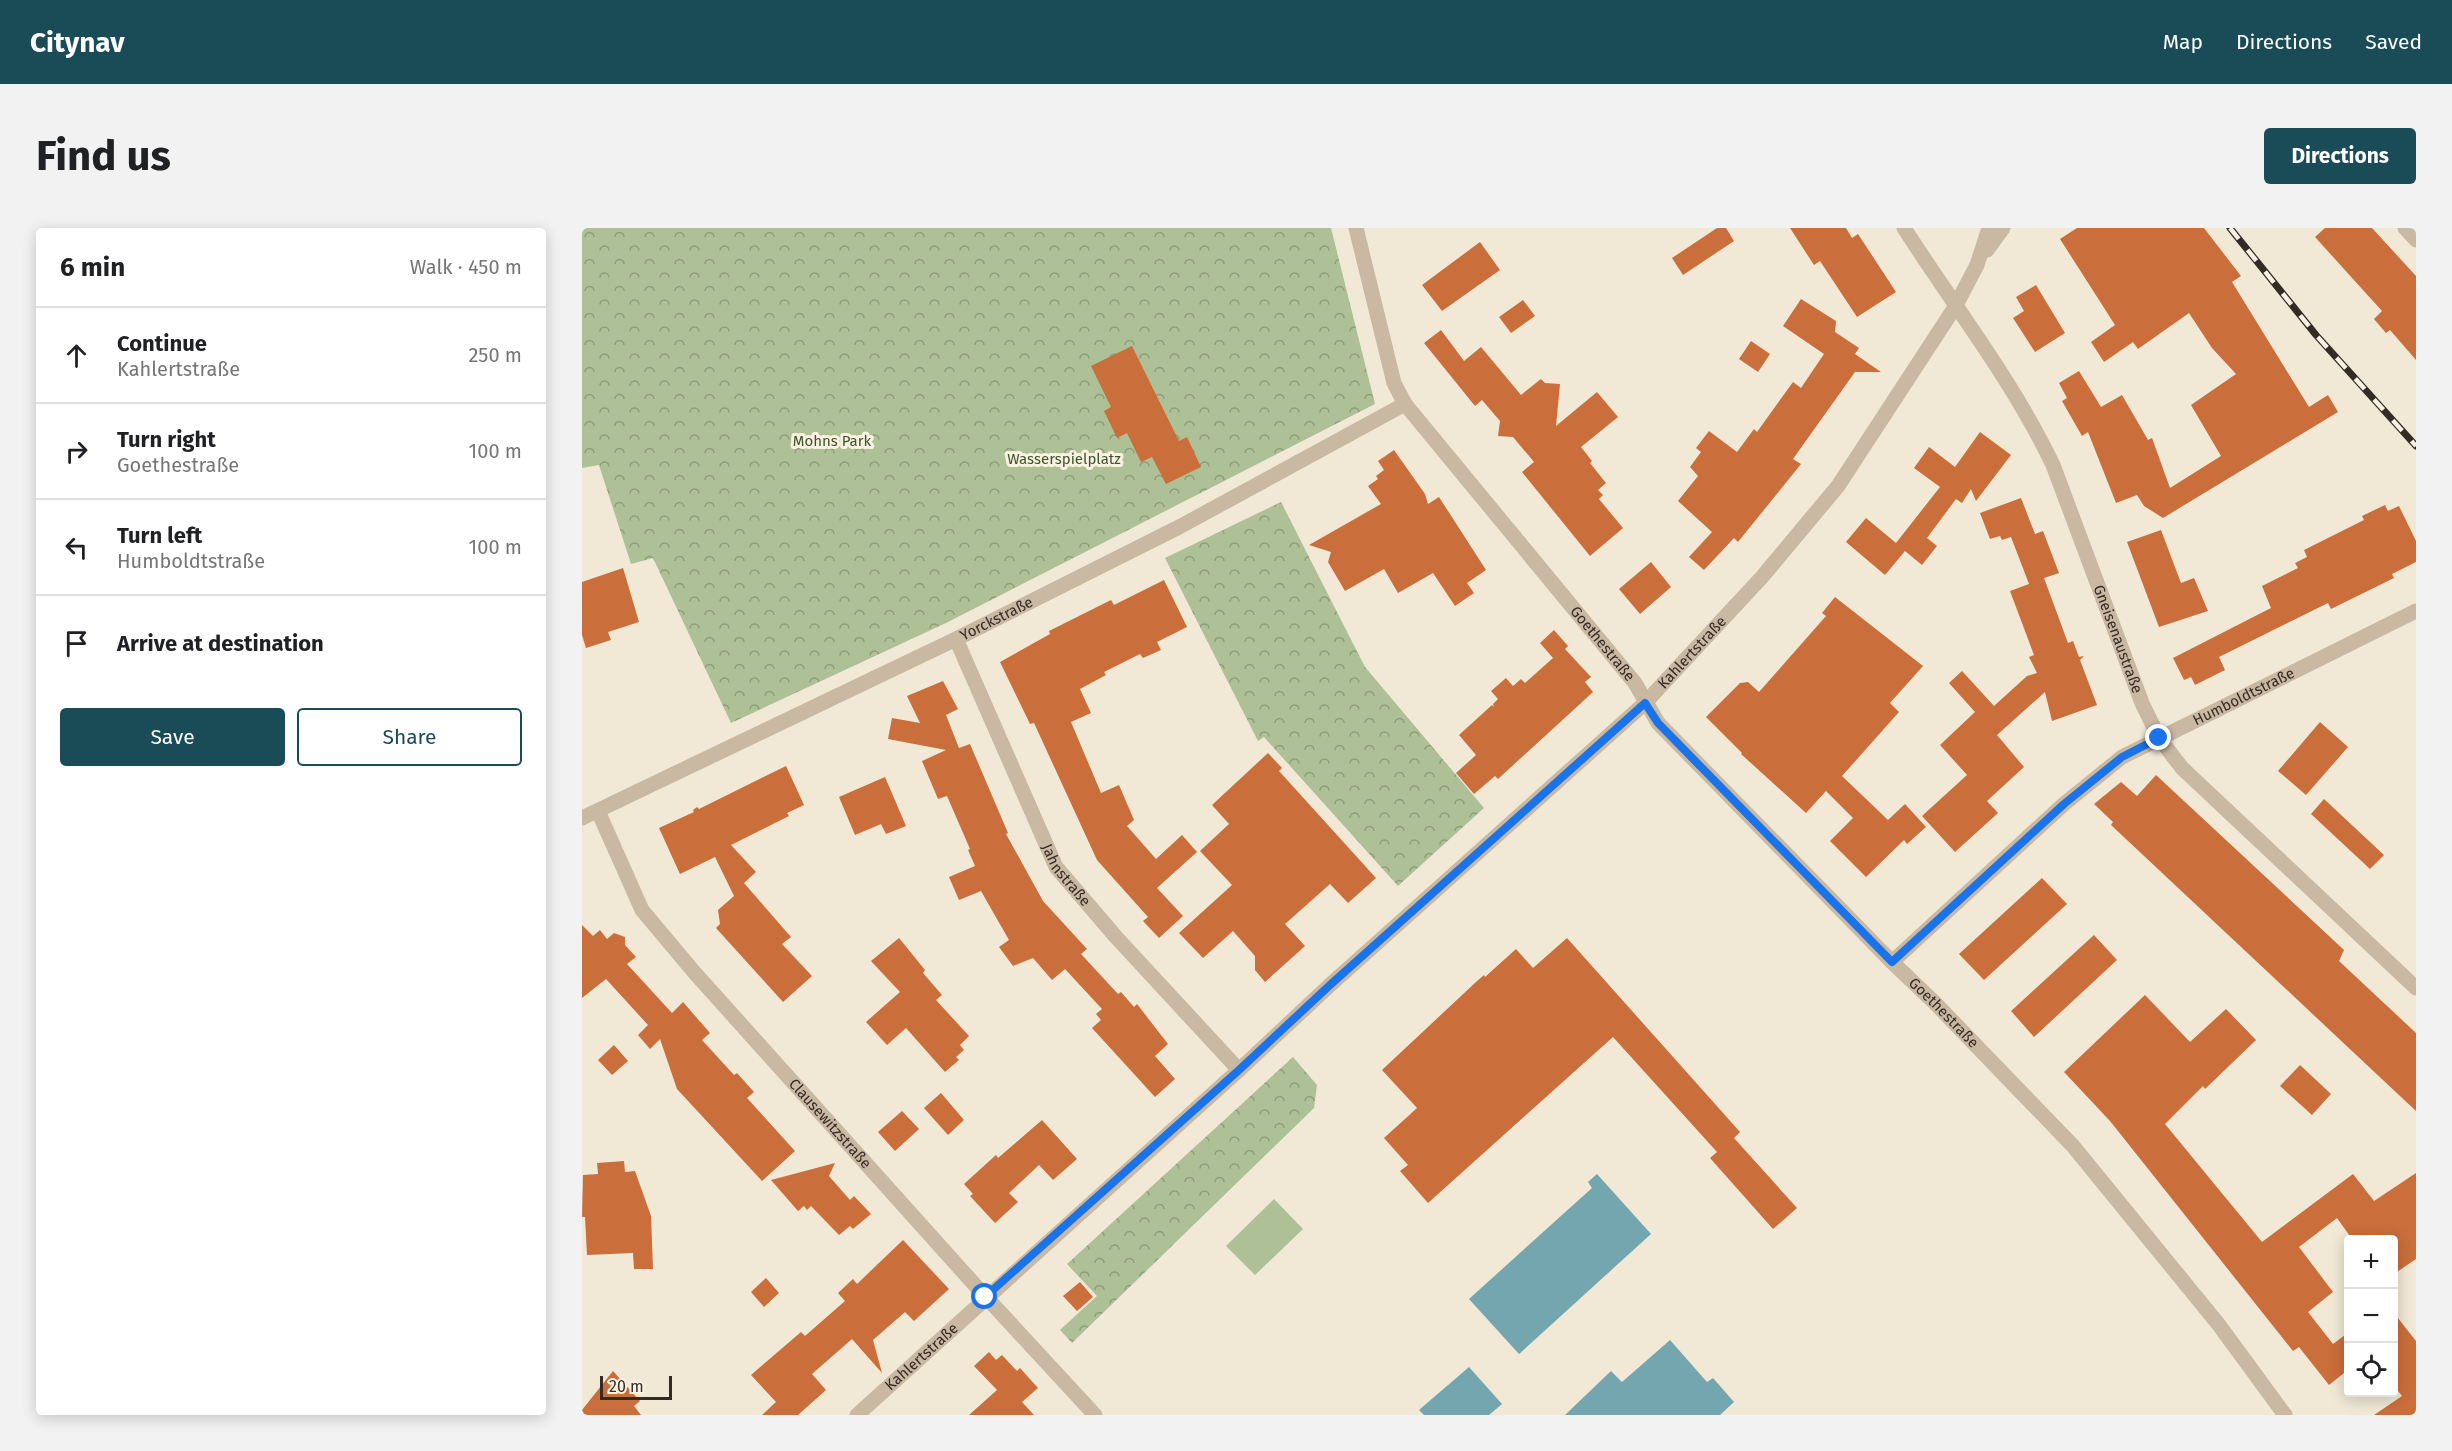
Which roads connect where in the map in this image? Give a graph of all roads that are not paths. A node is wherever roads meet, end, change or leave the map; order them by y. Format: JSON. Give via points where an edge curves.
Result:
{"nodes":[{"id":1,"x":1356,"y":228,"type":"edge"},
{"id":2,"x":1904,"y":228,"type":"edge"},
{"id":3,"x":1989,"y":228,"type":"edge"},
{"id":4,"x":2003,"y":228,"type":"edge"},
{"id":5,"x":2405,"y":228,"type":"edge"},
{"id":6,"x":2416,"y":240,"type":"edge"},
{"id":7,"x":1977,"y":265,"type":"junction"},
{"id":8,"x":1955,"y":308,"type":"junction"},
{"id":9,"x":1405,"y":404,"type":"junction"},
{"id":10,"x":2416,"y":611,"type":"edge"},
{"id":11,"x":956,"y":639,"type":"junction"},
{"id":12,"x":1645,"y":703,"type":"junction"},
{"id":13,"x":2159,"y":738,"type":"junction"},
{"id":14,"x":598,"y":811,"type":"junction"},
{"id":15,"x":582,"y":818,"type":"edge"},
{"id":16,"x":1892,"y":962,"type":"junction"},
{"id":17,"x":2416,"y":988,"type":"edge"},
{"id":18,"x":1239,"y":1070,"type":"junction"},
{"id":19,"x":985,"y":1297,"type":"junction"},
{"id":20,"x":857,"y":1415,"type":"edge"},
{"id":21,"x":1095,"y":1415,"type":"edge"},
{"id":22,"x":2285,"y":1415,"type":"edge"}],
"edges":[{"from":1,"to":9,"type":"street","name":"Goethestraße","via":[[1394,383]]},
{"from":2,"to":8,"type":"street","name":"Gneisenaustraße"},
{"from":3,"to":7,"type":"street","name":"Kahlertstraße"},
{"from":4,"to":7,"type":"street","name":"Kahlertstraße"},
{"from":5,"to":6,"type":"street"},
{"from":7,"to":8,"type":"street","name":"Kahlertstraße"},
{"from":8,"to":12,"type":"street","name":"Kahlertstraße","via":[[1838,486],[1762,577]]},
{"from":8,"to":13,"type":"street","name":"Gneisenaustraße","via":[[1972,328],[2053,465],[2142,703]]},
{"from":9,"to":11,"type":"street","name":"Yorckstraße","via":[[1181,526]]},
{"from":9,"to":12,"type":"street","name":"Goethestraße","via":[[1635,683]]},
{"from":10,"to":13,"type":"street","name":"Humboldtstraße"},
{"from":11,"to":14,"type":"street","name":"Yorckstraße"},
{"from":11,"to":18,"type":"street","name":"Jahnstraße","via":[[1056,867]]},
{"from":12,"to":16,"type":"street","name":"Goethestraße","via":[[1658,723]]},
{"from":12,"to":18,"type":"street","name":"Kahlertstraße"},
{"from":13,"to":16,"type":"street","name":"Humboldtstraße","via":[[2122,757],[2064,804]]},
{"from":13,"to":17,"type":"street","name":"Gneisenaustraße","via":[[2182,768]]},
{"from":14,"to":15,"type":"street","name":"Yorckstraße"},
{"from":14,"to":19,"type":"street","name":"Clausewitzstraße","via":[[642,910]]},
{"from":16,"to":22,"type":"street","name":"Goethestraße","via":[[2073,1146],[2219,1325]]},
{"from":18,"to":19,"type":"street","name":"Kahlertstraße"},
{"from":19,"to":20,"type":"street","name":"Kahlertstraße"},
{"from":19,"to":21,"type":"street","name":"Clausewitzstraße"}]}
